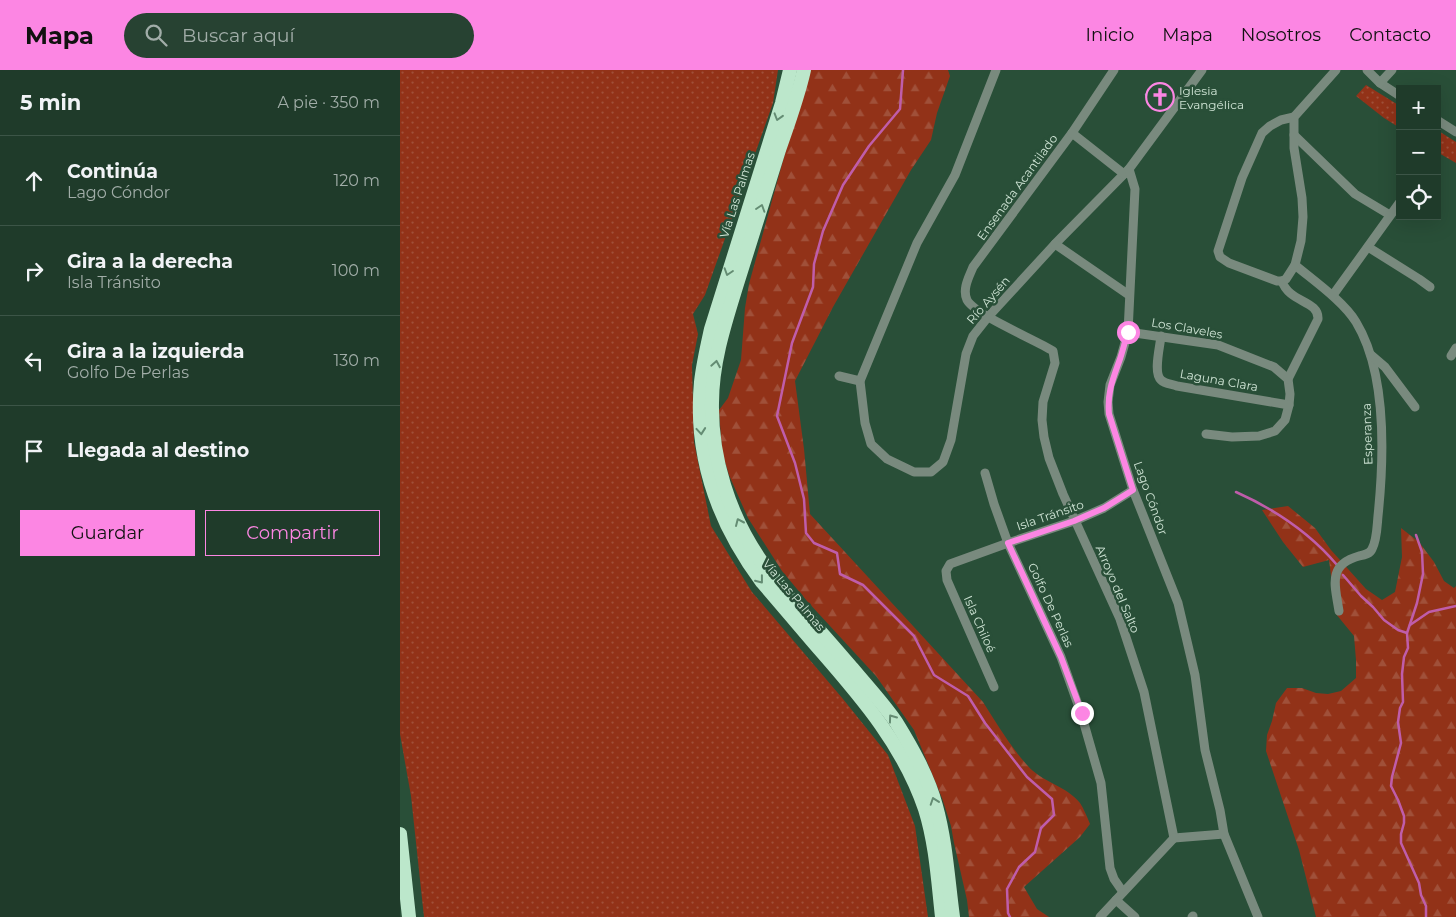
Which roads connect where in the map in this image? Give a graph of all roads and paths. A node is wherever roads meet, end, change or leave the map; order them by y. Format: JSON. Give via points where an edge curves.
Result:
{"nodes":[{"id":1,"x":790,"y":70,"type":"edge"},
{"id":2,"x":804,"y":70,"type":"edge"},
{"id":3,"x":996,"y":70,"type":"edge"},
{"id":4,"x":1114,"y":70,"type":"edge"},
{"id":5,"x":1202,"y":70,"type":"edge"},
{"id":6,"x":1336,"y":70,"type":"edge"},
{"id":7,"x":1367,"y":70,"type":"edge"},
{"id":8,"x":1392,"y":70,"type":"edge"},
{"id":9,"x":1380,"y":83,"type":"junction"},
{"id":10,"x":1396,"y":93,"type":"edge"},
{"id":11,"x":1294,"y":117,"type":"junction"},
{"id":12,"x":1441,"y":123,"type":"edge"},
{"id":13,"x":1294,"y":132,"type":"junction"},
{"id":14,"x":1456,"y":132,"type":"edge"},
{"id":15,"x":1072,"y":133,"type":"junction"},
{"id":16,"x":1127,"y":171,"type":"junction"},
{"id":17,"x":1396,"y":207,"type":"edge"},
{"id":18,"x":1390,"y":215,"type":"junction"},
{"id":19,"x":1055,"y":244,"type":"junction"},
{"id":20,"x":1368,"y":247,"type":"junction"},
{"id":21,"x":1295,"y":265,"type":"junction"},
{"id":22,"x":1282,"y":281,"type":"junction"},
{"id":23,"x":1430,"y":287,"type":"dead end"},
{"id":24,"x":1129,"y":295,"type":"junction"},
{"id":25,"x":1333,"y":295,"type":"junction"},
{"id":26,"x":988,"y":317,"type":"junction"},
{"id":27,"x":1128,"y":332,"type":"junction"},
{"id":28,"x":1161,"y":336,"type":"junction"},
{"id":29,"x":1372,"y":355,"type":"junction"},
{"id":30,"x":839,"y":376,"type":"dead end"},
{"id":31,"x":1288,"y":379,"type":"junction"},
{"id":32,"x":860,"y":381,"type":"junction"},
{"id":33,"x":1290,"y":404,"type":"junction"},
{"id":34,"x":1415,"y":407,"type":"dead end"},
{"id":35,"x":1206,"y":434,"type":"dead end"},
{"id":36,"x":985,"y":473,"type":"dead end"},
{"id":37,"x":1133,"y":490,"type":"junction"},
{"id":38,"x":1074,"y":521,"type":"junction"},
{"id":39,"x":1008,"y":543,"type":"junction"},
{"id":40,"x":946,"y":571,"type":"joint"},
{"id":41,"x":1339,"y":611,"type":"dead end"},
{"id":42,"x":994,"y":687,"type":"dead end"},
{"id":43,"x":400,"y":834,"type":"edge"},
{"id":44,"x":1224,"y":834,"type":"junction"},
{"id":45,"x":1174,"y":838,"type":"junction"},
{"id":46,"x":949,"y":883,"type":"junction"},
{"id":47,"x":1124,"y":892,"type":"junction"},
{"id":48,"x":1116,"y":900,"type":"junction"},
{"id":49,"x":409,"y":917,"type":"edge"},
{"id":50,"x":942,"y":917,"type":"edge"},
{"id":51,"x":953,"y":917,"type":"edge"},
{"id":52,"x":957,"y":917,"type":"edge"},
{"id":53,"x":1100,"y":917,"type":"edge"},
{"id":54,"x":1135,"y":917,"type":"edge"},
{"id":55,"x":1258,"y":917,"type":"edge"}],
"edges":[{"from":1,"to":50,"type":"highway","name":"Vía Las Palmas","one_way":true,"via":[[760,176],[709,316],[700,402],[705,458],[720,512],[743,556],[849,683],[901,754],[918,791],[930,829]]},
{"from":46,"to":2,"type":"highway","name":"Vía Las Palmas","one_way":true,"via":[[936,804],[917,760],[894,719],[761,561],[733,509],[716,455],[712,400],[719,346]]},
{"from":3,"to":32,"type":"street","name":"Río Aysén","via":[[954,175],[917,243]]},
{"from":4,"to":15,"type":"street","name":"Ensenada Acantilado"},
{"from":5,"to":16,"type":"street","name":"Río Aysén"},
{"from":6,"to":11,"type":"street"},
{"from":7,"to":9,"type":"street"},
{"from":8,"to":9,"type":"street"},
{"from":9,"to":10,"type":"street"},
{"from":11,"to":13,"type":"street"},
{"from":11,"to":22,"type":"street","via":[[1270,126],[1262,133],[1242,178],[1218,251],[1220,257],[1229,263]]},
{"from":12,"to":14,"type":"street"},
{"from":13,"to":18,"type":"street","via":[[1355,194]]},
{"from":13,"to":21,"type":"street","via":[[1303,217]]},
{"from":15,"to":16,"type":"street"},
{"from":15,"to":26,"type":"street","name":"Ensenada Acantilado","via":[[973,267],[967,281],[966,299]]},
{"from":16,"to":19,"type":"street","name":"Río Aysén"},
{"from":16,"to":24,"type":"street","name":"Lago Cóndor","via":[[1135,189]]},
{"from":17,"to":18,"type":"street"},
{"from":18,"to":20,"type":"street"},
{"from":19,"to":24,"type":"street"},
{"from":19,"to":26,"type":"street","name":"Río Aysén"},
{"from":20,"to":23,"type":"street"},
{"from":20,"to":25,"type":"street"},
{"from":21,"to":22,"type":"street"},
{"from":21,"to":25,"type":"street","name":"Esperanza"},
{"from":22,"to":31,"type":"street","via":[[1289,294],[1318,313]]},
{"from":24,"to":27,"type":"street","name":"Lago Cóndor"},
{"from":25,"to":29,"type":"street","name":"Esperanza","via":[[1356,320]]},
{"from":26,"to":32,"type":"street","name":"Río Aysén","via":[[973,336],[966,354],[951,440],[943,462],[931,472],[914,472],[887,459],[871,444]]},
{"from":26,"to":38,"type":"street","name":"Arroyo del Salto","via":[[1053,351],[1055,363],[1043,402],[1044,437]]},
{"from":27,"to":28,"type":"street","name":"Los Claveles"},
{"from":27,"to":37,"type":"street","name":"Lago Cóndor","via":[[1110,385],[1108,402]]},
{"from":28,"to":31,"type":"street","name":"Los Claveles","via":[[1218,345],[1274,366]]},
{"from":28,"to":33,"type":"street","name":"Laguna Clara","via":[[1156,372],[1166,383]]},
{"from":29,"to":34,"type":"street","via":[[1385,366]]},
{"from":29,"to":41,"type":"street","name":"Esperanza","via":[[1381,416],[1375,540],[1368,554],[1350,559],[1336,573]]},
{"from":30,"to":32,"type":"street"},
{"from":31,"to":33,"type":"street"},
{"from":33,"to":35,"type":"street","via":[[1285,420],[1275,431],[1259,436]]},
{"from":36,"to":39,"type":"street","name":"Golfo De Perlas"},
{"from":37,"to":38,"type":"street","name":"Isla Tránsito"},
{"from":37,"to":44,"type":"street","name":"Lago Cóndor","via":[[1178,603],[1195,675],[1205,750]]},
{"from":38,"to":39,"type":"street","name":"Isla Tránsito"},
{"from":38,"to":45,"type":"street","name":"Arroyo del Salto","via":[[1120,619],[1144,692]]},
{"from":39,"to":40,"type":"street","name":"Isla Tránsito","via":[[950,564]]},
{"from":39,"to":47,"type":"street","name":"Golfo De Perlas","via":[[1061,657],[1082,713],[1101,783],[1110,868]]},
{"from":40,"to":42,"type":"street","name":"Isla Chiloé","via":[[947,580]]},
{"from":43,"to":49,"type":"highway"},
{"from":44,"to":45,"type":"street"},
{"from":44,"to":55,"type":"street","name":"Lago Cóndor"},
{"from":45,"to":47,"type":"street"},
{"from":46,"to":51,"type":"highway","name":"Vía Las Palmas"},
{"from":46,"to":52,"type":"highway"},
{"from":47,"to":48,"type":"street"},
{"from":48,"to":53,"type":"street"},
{"from":48,"to":54,"type":"street"}]}
